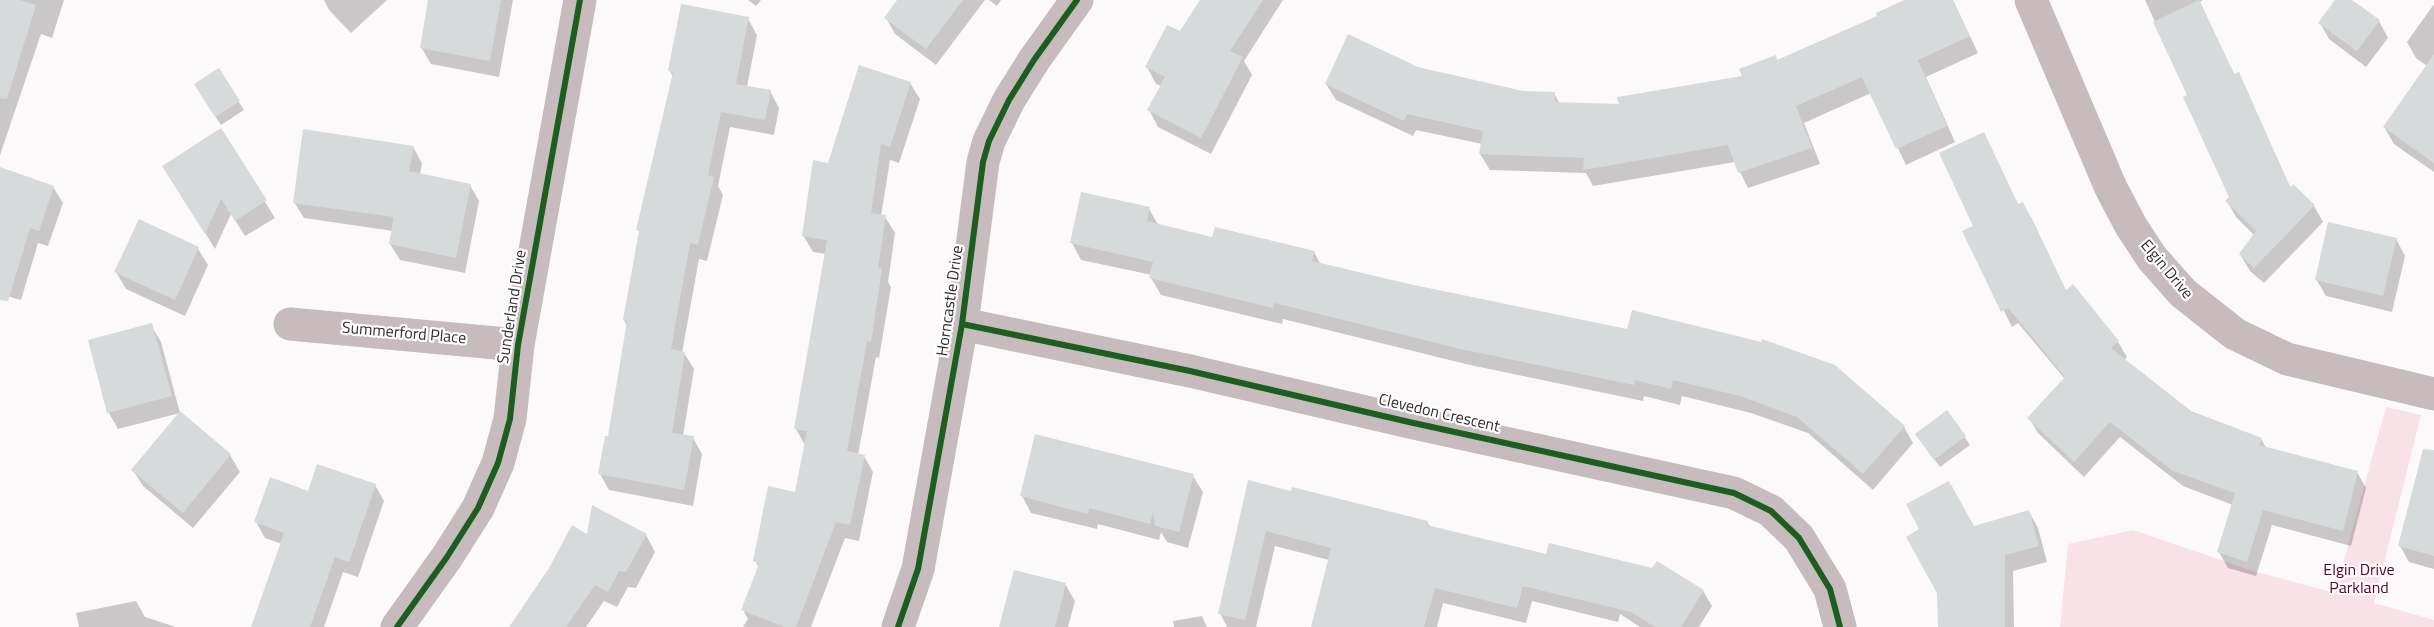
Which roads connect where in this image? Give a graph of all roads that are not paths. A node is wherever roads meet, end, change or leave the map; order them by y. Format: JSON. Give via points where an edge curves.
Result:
{"nodes":[{"id":1,"x":580,"y":0,"type":"edge"},
{"id":2,"x":1077,"y":0,"type":"edge"},
{"id":3,"x":2031,"y":0,"type":"edge"},
{"id":4,"x":290,"y":324,"type":"dead end"},
{"id":5,"x":962,"y":324,"type":"junction"},
{"id":6,"x":518,"y":345,"type":"junction"},
{"id":7,"x":2434,"y":394,"type":"edge"},
{"id":8,"x":397,"y":627,"type":"edge"},
{"id":9,"x":898,"y":627,"type":"edge"},
{"id":10,"x":1840,"y":627,"type":"edge"}],
"edges":[{"from":1,"to":6,"type":"street","name":"Sunderland Drive"},
{"from":2,"to":5,"type":"street","name":"Horncastle Drive","via":[[1022,78],[989,141]]},
{"from":3,"to":7,"type":"street","name":"Elgin Drive","via":[[2111,188],[2152,258],[2183,293],[2235,334],[2287,358]]},
{"from":4,"to":6,"type":"street","name":"Summerford Place"},
{"from":5,"to":9,"type":"street","name":"Horncastle Drive","via":[[918,569]]},
{"from":5,"to":10,"type":"street","name":"Clevedon Crescent","via":[[1734,493],[1771,511],[1799,538],[1830,589]]},
{"from":6,"to":8,"type":"street","name":"Sunderland Drive","via":[[510,419],[498,464],[478,508]]}]}
